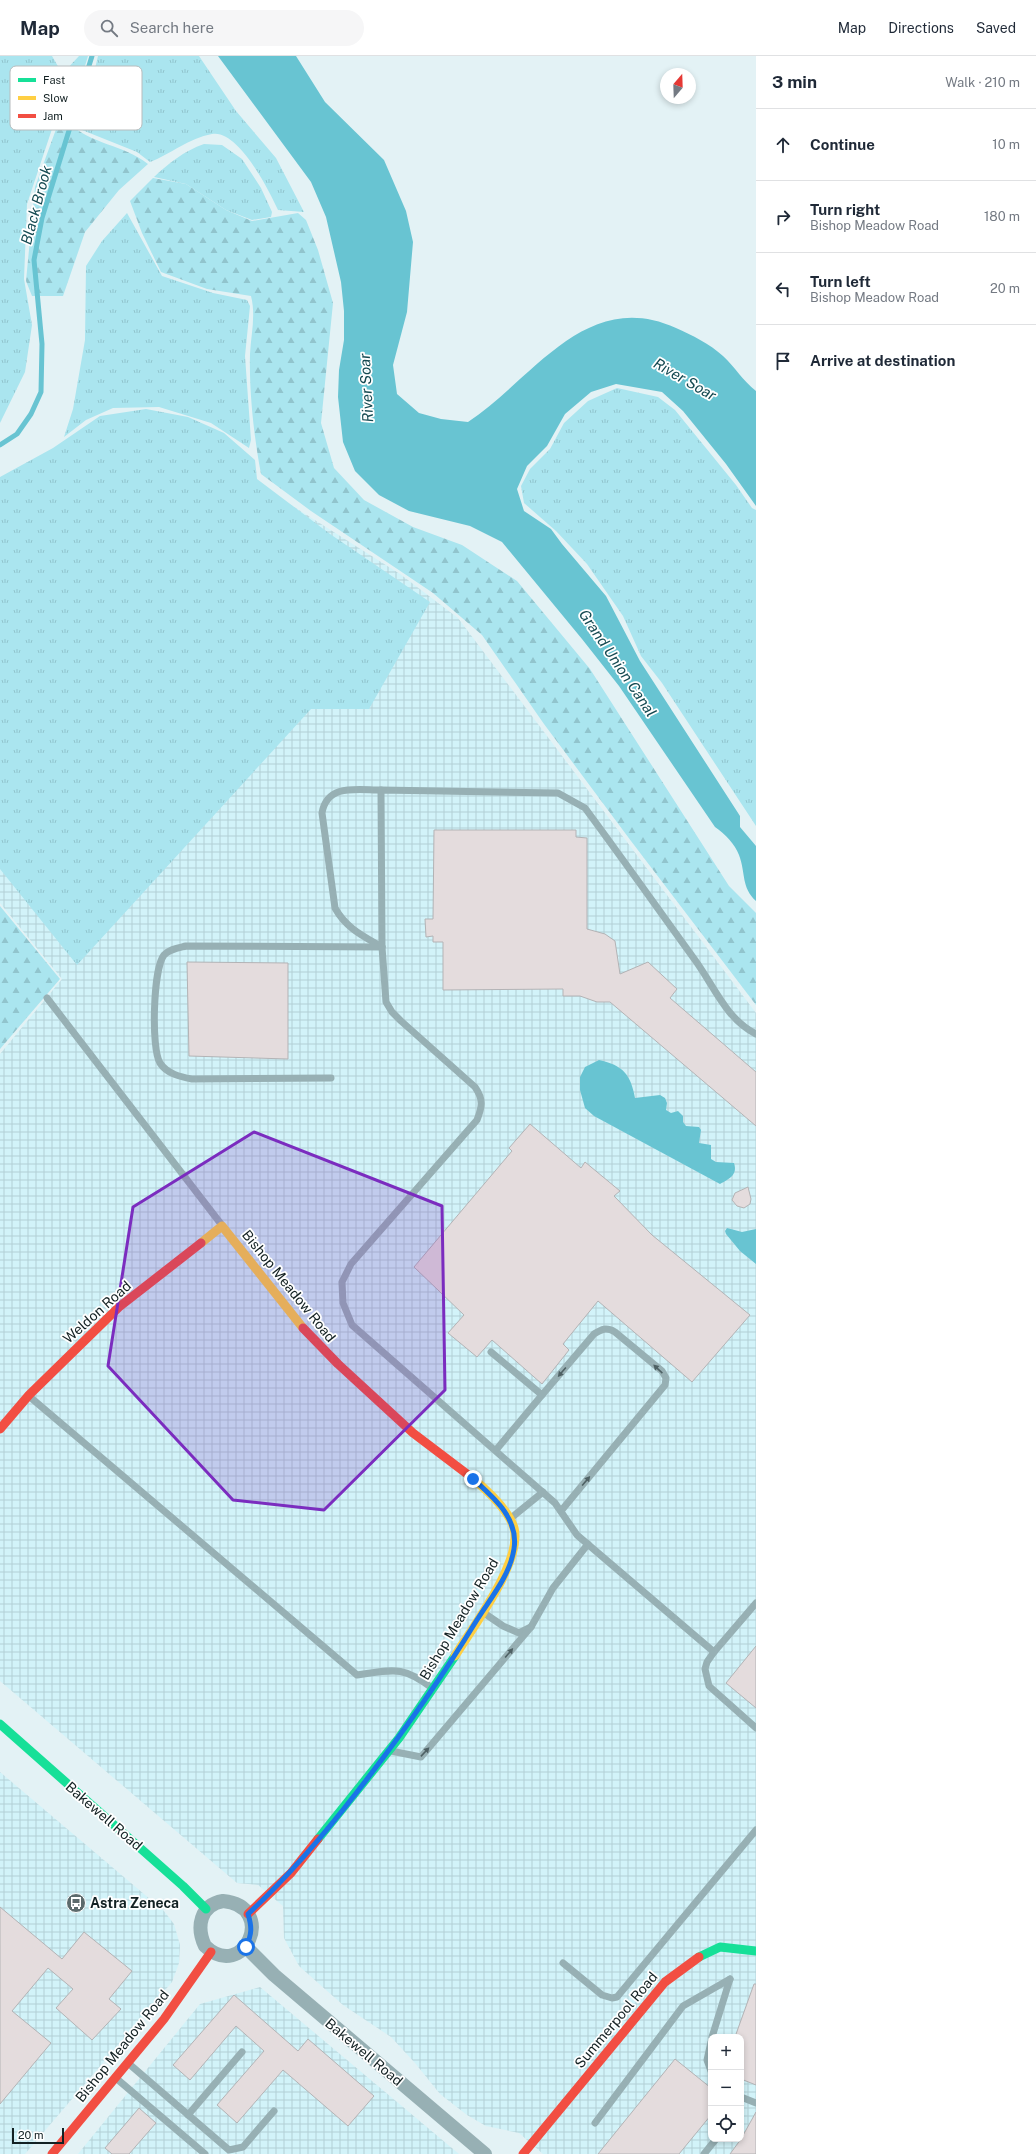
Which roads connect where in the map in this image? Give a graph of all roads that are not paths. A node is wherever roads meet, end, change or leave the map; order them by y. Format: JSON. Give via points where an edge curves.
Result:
{"nodes":[{"id":1,"x":381,"y":790,"type":"junction"},
{"id":2,"x":382,"y":947,"type":"junction"},
{"id":3,"x":47,"y":998,"type":"dead end"},
{"id":4,"x":756,"y":1034,"type":"edge"},
{"id":5,"x":331,"y":1078,"type":"dead end"},
{"id":6,"x":222,"y":1226,"type":"junction"},
{"id":7,"x":491,"y":1352,"type":"dead end"},
{"id":8,"x":29,"y":1395,"type":"junction"},
{"id":9,"x":542,"y":1395,"type":"junction"},
{"id":10,"x":0,"y":1429,"type":"edge"},
{"id":11,"x":496,"y":1450,"type":"junction"},
{"id":12,"x":543,"y":1492,"type":"junction"},
{"id":13,"x":561,"y":1511,"type":"junction"},
{"id":14,"x":510,"y":1520,"type":"junction"},
{"id":15,"x":588,"y":1544,"type":"junction"},
{"id":16,"x":756,"y":1603,"type":"edge"},
{"id":17,"x":482,"y":1611,"type":"junction"},
{"id":18,"x":531,"y":1627,"type":"junction"},
{"id":19,"x":714,"y":1652,"type":"junction"},
{"id":20,"x":433,"y":1689,"type":"junction"},
{"id":21,"x":0,"y":1724,"type":"edge"},
{"id":22,"x":756,"y":1728,"type":"edge"},
{"id":23,"x":389,"y":1751,"type":"junction"},
{"id":24,"x":756,"y":1830,"type":"edge"},
{"id":25,"x":206,"y":1909,"type":"junction"},
{"id":26,"x":248,"y":1914,"type":"junction"},
{"id":27,"x":246,"y":1947,"type":"junction"},
{"id":28,"x":211,"y":1952,"type":"junction"},
{"id":29,"x":756,"y":1952,"type":"edge"},
{"id":30,"x":563,"y":1963,"type":"dead end"},
{"id":31,"x":713,"y":2034,"type":"edge"},
{"id":32,"x":242,"y":2052,"type":"dead end"},
{"id":33,"x":128,"y":2063,"type":"junction"},
{"id":34,"x":116,"y":2079,"type":"junction"},
{"id":35,"x":744,"y":2098,"type":"edge"},
{"id":36,"x":756,"y":2103,"type":"edge"},
{"id":37,"x":274,"y":2111,"type":"dead end"},
{"id":38,"x":188,"y":2115,"type":"junction"},
{"id":39,"x":595,"y":2123,"type":"dead end"},
{"id":40,"x":714,"y":2142,"type":"edge"},
{"id":41,"x":52,"y":2154,"type":"edge"},
{"id":42,"x":205,"y":2154,"type":"edge"},
{"id":43,"x":484,"y":2154,"type":"edge"},
{"id":44,"x":523,"y":2154,"type":"edge"},
{"id":45,"x":704,"y":2154,"type":"edge"}],
"edges":[{"from":1,"to":2,"type":"lane"},
{"from":1,"to":2,"type":"lane","via":[[338,791],[330,795],[324,803],[322,812],[335,908],[342,920],[353,930]]},
{"from":1,"to":4,"type":"lane","via":[[558,793],[585,808],[704,972],[722,1004],[746,1029]]},
{"from":2,"to":5,"type":"lane","via":[[186,946],[174,949],[164,956],[158,968],[155,1045],[160,1063],[168,1071],[192,1079]]},
{"from":2,"to":11,"type":"lane","via":[[386,1002],[392,1012],[475,1088],[482,1097],[482,1108],[477,1120],[351,1264],[342,1282],[343,1303],[352,1325]]},
{"from":3,"to":6,"type":"lane"},
{"from":6,"to":8,"type":"street","name":"Weldon Road","via":[[119,1307]]},
{"from":6,"to":14,"type":"street","name":"Bishop Meadow Road","via":[[305,1332],[413,1433],[486,1491],[506,1512]]},
{"from":7,"to":9,"type":"lane"},
{"from":8,"to":10,"type":"street","name":"Weldon Road"},
{"from":8,"to":20,"type":"lane","via":[[357,1675],[401,1670],[416,1676]]},
{"from":9,"to":11,"type":"lane"},
{"from":13,"to":9,"type":"lane","one_way":true,"via":[[665,1385],[666,1378],[662,1371],[608,1328],[594,1334]]},
{"from":11,"to":12,"type":"lane"},
{"from":12,"to":13,"type":"lane"},
{"from":12,"to":14,"type":"lane"},
{"from":13,"to":15,"type":"lane","via":[[577,1535]]},
{"from":14,"to":17,"type":"street","name":"Bishop Meadow Road","via":[[514,1529],[514,1548],[507,1571]]},
{"from":15,"to":18,"type":"lane","via":[[554,1588]]},
{"from":15,"to":19,"type":"lane"},
{"from":16,"to":19,"type":"lane"},
{"from":17,"to":18,"type":"lane","via":[[503,1626],[519,1633]]},
{"from":17,"to":20,"type":"street","name":"Bishop Meadow Road"},
{"from":23,"to":18,"type":"lane","one_way":true,"via":[[421,1757]]},
{"from":19,"to":22,"type":"lane","via":[[705,1669],[709,1686]]},
{"from":20,"to":23,"type":"street","name":"Bishop Meadow Road"},
{"from":21,"to":25,"type":"street","name":"Bakewell Road","via":[[184,1886]]},
{"from":23,"to":26,"type":"street","name":"Bishop Meadow Road","via":[[291,1873]]},
{"from":24,"to":30,"type":"lane","via":[[617,1996],[612,1998],[602,1995]]},
{"from":25,"to":26,"type":"street","via":[[214,1902],[233,1902],[243,1907]]},
{"from":25,"to":28,"type":"street","via":[[200,1920],[202,1939]]},
{"from":26,"to":27,"type":"street","via":[[252,1926]]},
{"from":27,"to":28,"type":"street","via":[[228,1956],[219,1956]]},
{"from":27,"to":43,"type":"street","name":"Bakewell Road"},
{"from":28,"to":33,"type":"street","name":"Bishop Meadow Road","via":[[164,2019]]},
{"from":29,"to":44,"type":"street","name":"Summerpool Road","via":[[720,1947],[694,1959],[665,1982]]},
{"from":31,"to":39,"type":"lane","via":[[730,1979],[683,2006]]},
{"from":32,"to":38,"type":"lane"},
{"from":33,"to":34,"type":"street","name":"Bishop Meadow Road"},
{"from":33,"to":38,"type":"lane"},
{"from":34,"to":41,"type":"street","name":"Bishop Meadow Road"},
{"from":34,"to":42,"type":"lane"},
{"from":35,"to":36,"type":"lane"},
{"from":37,"to":38,"type":"lane","via":[[244,2147],[229,2150]]},
{"from":40,"to":45,"type":"lane"}]}
